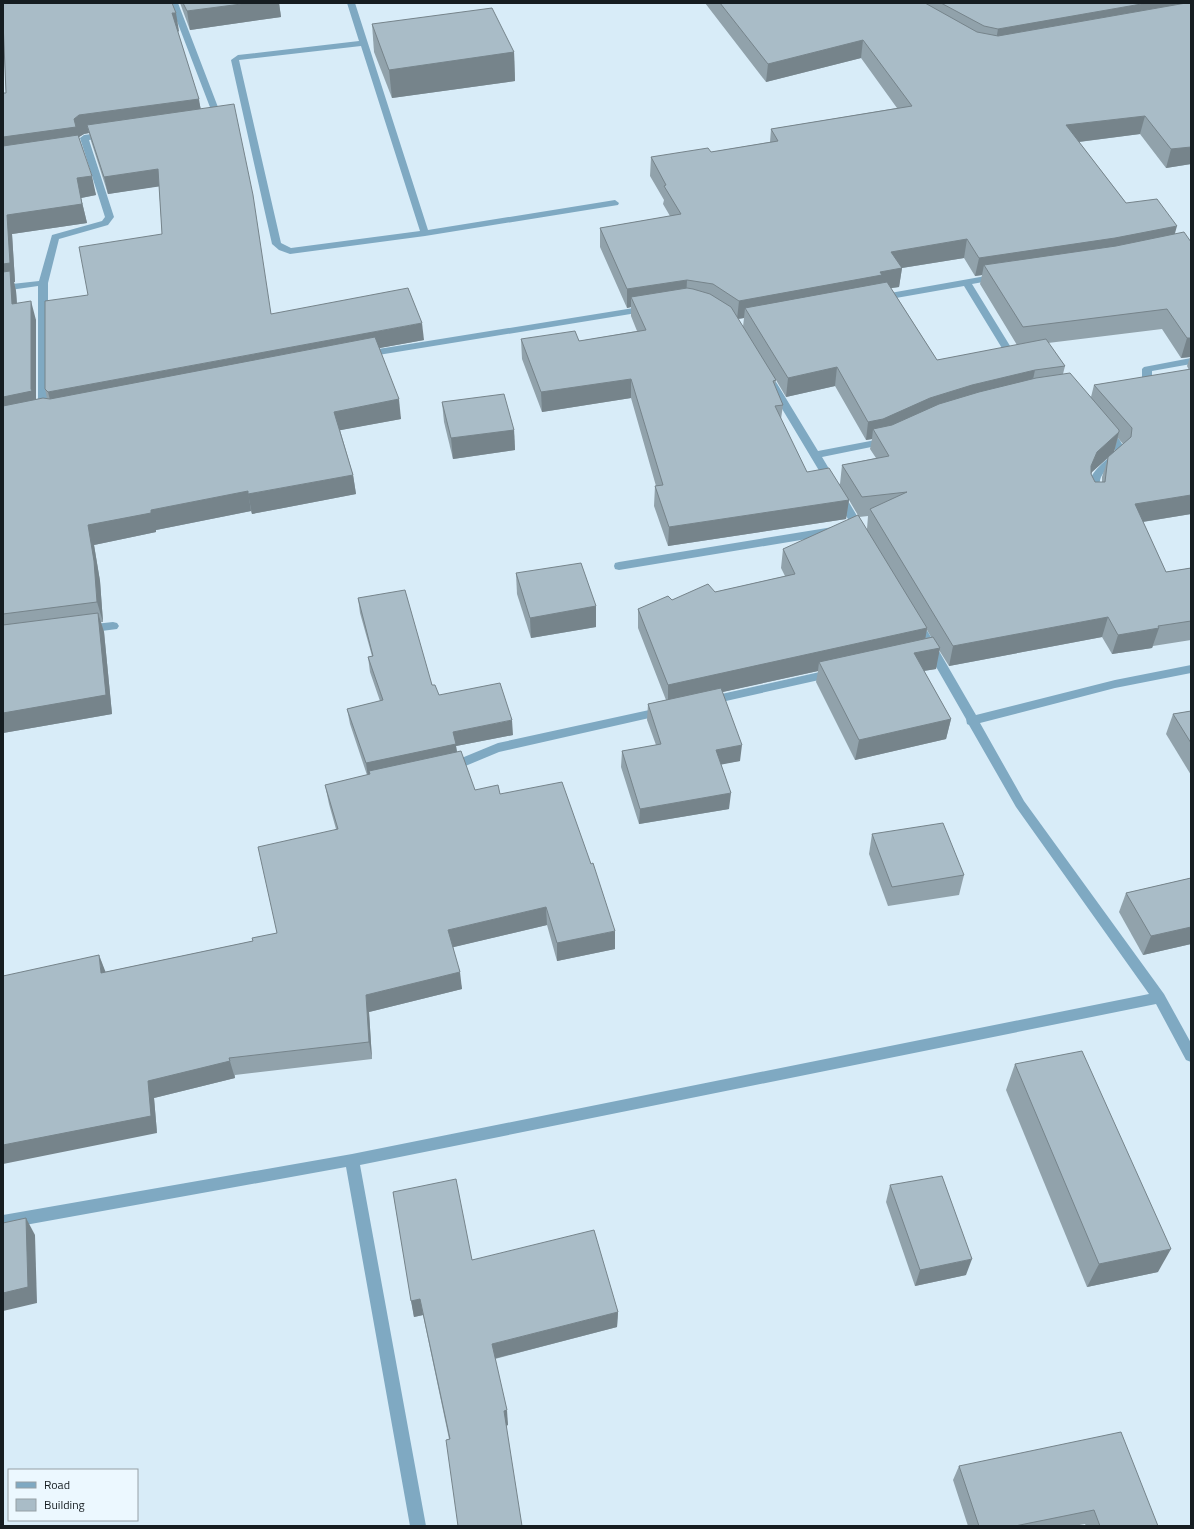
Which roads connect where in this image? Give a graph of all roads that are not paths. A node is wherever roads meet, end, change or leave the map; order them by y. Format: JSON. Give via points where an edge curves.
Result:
{"nodes":[{"id":1,"x":174,"y":3,"type":"edge"},
{"id":2,"x":353,"y":3,"type":"edge"},
{"id":3,"x":364,"y":43,"type":"junction"},
{"id":4,"x":201,"y":122,"type":"edge"},
{"id":5,"x":115,"y":134,"type":"edge"},
{"id":6,"x":615,"y":203,"type":"dead end"},
{"id":7,"x":425,"y":233,"type":"junction"},
{"id":8,"x":1004,"y":276,"type":"edge"},
{"id":9,"x":43,"y":282,"type":"junction"},
{"id":10,"x":966,"y":282,"type":"junction"},
{"id":11,"x":3,"y":288,"type":"edge"},
{"id":12,"x":866,"y":300,"type":"edge"},
{"id":13,"x":654,"y":308,"type":"edge"},
{"id":14,"x":357,"y":356,"type":"edge"},
{"id":15,"x":1024,"y":357,"type":"edge"},
{"id":16,"x":1191,"y":361,"type":"edge"},
{"id":17,"x":763,"y":370,"type":"edge"},
{"id":18,"x":1131,"y":388,"type":"edge"},
{"id":19,"x":34,"y":416,"type":"edge"},
{"id":20,"x":1100,"y":426,"type":"edge"},
{"id":21,"x":897,"y":436,"type":"edge"},
{"id":22,"x":815,"y":455,"type":"junction"},
{"id":23,"x":1094,"y":498,"type":"edge"},
{"id":24,"x":851,"y":528,"type":"junction"},
{"id":25,"x":866,"y":540,"type":"edge"},
{"id":26,"x":619,"y":566,"type":"dead end"},
{"id":27,"x":910,"y":611,"type":"edge"},
{"id":28,"x":113,"y":626,"type":"dead end"},
{"id":29,"x":74,"y":631,"type":"edge"},
{"id":30,"x":933,"y":650,"type":"junction"},
{"id":31,"x":918,"y":654,"type":"edge"},
{"id":32,"x":1191,"y":669,"type":"edge"},
{"id":33,"x":841,"y":671,"type":"edge"},
{"id":34,"x":695,"y":704,"type":"edge"},
{"id":35,"x":672,"y":709,"type":"edge"},
{"id":36,"x":971,"y":721,"type":"junction"},
{"id":37,"x":439,"y":769,"type":"edge"},
{"id":38,"x":1159,"y":998,"type":"junction"},
{"id":39,"x":1191,"y":1056,"type":"edge"},
{"id":40,"x":352,"y":1160,"type":"junction"},
{"id":41,"x":3,"y":1222,"type":"edge"},
{"id":42,"x":418,"y":1526,"type":"edge"}],
"edges":[{"from":1,"to":4,"type":"street","via":[[216,115],[213,120]]},
{"from":2,"to":3,"type":"street"},
{"from":3,"to":7,"type":"street"},
{"from":3,"to":7,"type":"street","via":[[238,57],[235,60],[277,244],[290,251]]},
{"from":5,"to":9,"type":"street","via":[[84,138],[84,149],[110,217],[105,223],[55,237]]},
{"from":6,"to":7,"type":"street"},
{"from":8,"to":10,"type":"street"},
{"from":9,"to":11,"type":"street"},
{"from":9,"to":19,"type":"street","via":[[42,408],[52,414]]},
{"from":10,"to":12,"type":"street"},
{"from":10,"to":15,"type":"street","via":[[1011,356]]},
{"from":13,"to":14,"type":"street"},
{"from":16,"to":18,"type":"street","via":[[1147,369],[1147,385]]},
{"from":17,"to":22,"type":"street"},
{"from":20,"to":23,"type":"street","via":[[1120,448],[1120,454],[1096,475],[1093,486]]},
{"from":21,"to":22,"type":"street","via":[[884,442]]},
{"from":22,"to":24,"type":"street"},
{"from":24,"to":25,"type":"street"},
{"from":24,"to":26,"type":"street"},
{"from":27,"to":30,"type":"street"},
{"from":28,"to":29,"type":"street"},
{"from":30,"to":31,"type":"street"},
{"from":30,"to":36,"type":"street"},
{"from":32,"to":36,"type":"street","via":[[1115,684]]},
{"from":33,"to":34,"type":"street"},
{"from":35,"to":37,"type":"street","via":[[498,748],[461,764]]},
{"from":36,"to":38,"type":"street","via":[[1020,804]]},
{"from":38,"to":39,"type":"street"},
{"from":38,"to":40,"type":"street"},
{"from":40,"to":41,"type":"street"},
{"from":40,"to":42,"type":"street"}]}
